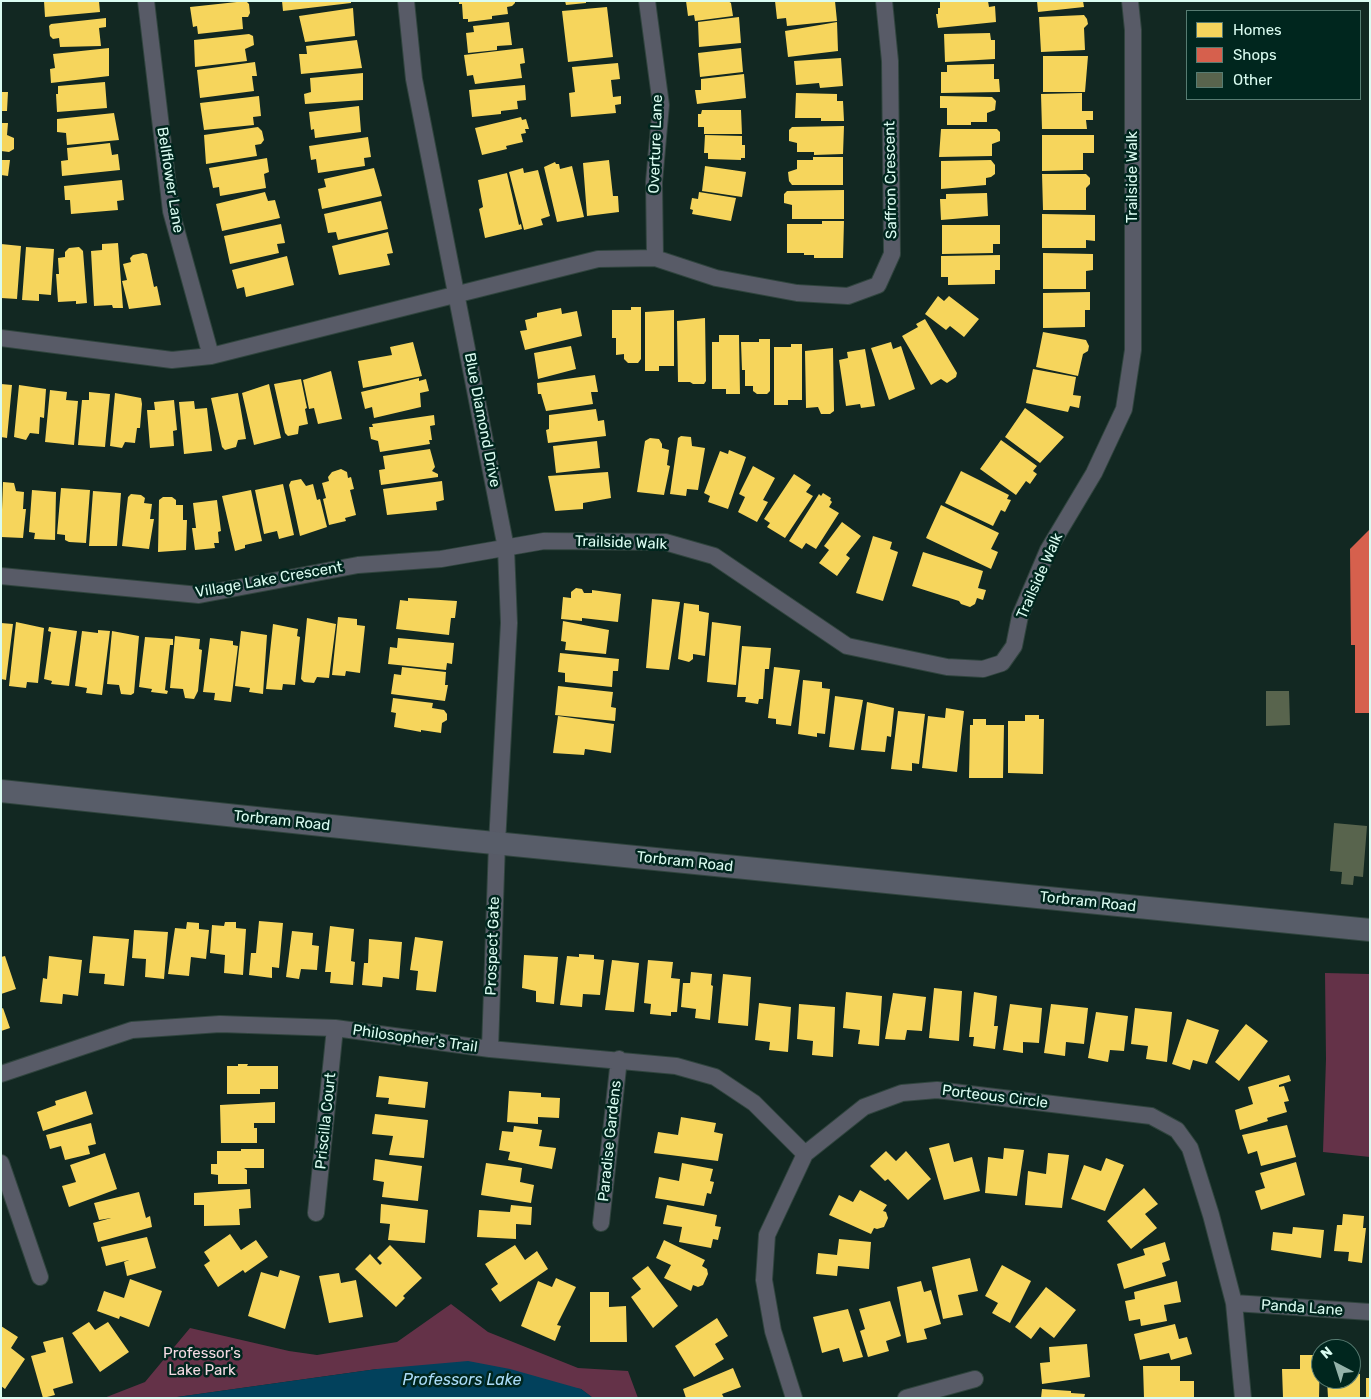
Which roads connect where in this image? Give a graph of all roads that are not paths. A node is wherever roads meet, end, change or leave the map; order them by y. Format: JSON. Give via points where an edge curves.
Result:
{"nodes":[{"id":1,"x":146,"y":1,"type":"edge"},
{"id":2,"x":406,"y":1,"type":"edge"},
{"id":3,"x":647,"y":1,"type":"edge"},
{"id":4,"x":884,"y":1,"type":"edge"},
{"id":5,"x":1130,"y":1,"type":"edge"},
{"id":6,"x":655,"y":258,"type":"junction"},
{"id":7,"x":457,"y":293,"type":"junction"},
{"id":8,"x":1,"y":338,"type":"edge"},
{"id":9,"x":211,"y":356,"type":"junction"},
{"id":10,"x":506,"y":548,"type":"junction"},
{"id":11,"x":1,"y":576,"type":"edge"},
{"id":12,"x":1,"y":792,"type":"edge"},
{"id":13,"x":497,"y":843,"type":"junction"},
{"id":14,"x":1370,"y":930,"type":"edge"},
{"id":15,"x":335,"y":1028,"type":"junction"},
{"id":16,"x":490,"y":1049,"type":"junction"},
{"id":17,"x":619,"y":1059,"type":"junction"},
{"id":18,"x":1,"y":1074,"type":"edge"},
{"id":19,"x":805,"y":1154,"type":"junction"},
{"id":20,"x":1,"y":1163,"type":"edge"},
{"id":21,"x":316,"y":1214,"type":"dead end"},
{"id":22,"x":601,"y":1223,"type":"dead end"},
{"id":23,"x":40,"y":1277,"type":"dead end"},
{"id":24,"x":1234,"y":1302,"type":"junction"},
{"id":25,"x":1370,"y":1312,"type":"edge"},
{"id":26,"x":975,"y":1379,"type":"dead end"},
{"id":27,"x":794,"y":1398,"type":"edge"},
{"id":28,"x":906,"y":1398,"type":"edge"},
{"id":29,"x":1243,"y":1398,"type":"edge"}],
"edges":[{"from":1,"to":9,"type":"street","name":"Bellflower Lane","via":[[171,211]]},
{"from":2,"to":7,"type":"street","name":"Blue Diamond Drive","via":[[414,80]]},
{"from":3,"to":6,"type":"street","name":"Overture Lane","via":[[661,105],[654,182]]},
{"from":4,"to":6,"type":"street","name":"Saffron Crescent","via":[[890,61],[892,254],[878,285],[848,296],[798,293],[716,278]]},
{"from":5,"to":10,"type":"street","name":"Trailside Walk","via":[[1133,30],[1133,350],[1124,409],[1094,473],[1048,550],[1020,616],[1014,646],[1002,663],[982,669],[947,667],[847,646],[714,556],[665,542],[544,541]]},
{"from":6,"to":7,"type":"street","name":"Saffron Crescent","via":[[598,259]]},
{"from":7,"to":9,"type":"street"},
{"from":7,"to":10,"type":"street","name":"Blue Diamond Drive"},
{"from":8,"to":9,"type":"street","via":[[172,360]]},
{"from":10,"to":11,"type":"street","name":"Village Lake Crescent","via":[[441,559],[358,565],[199,595]]},
{"from":10,"to":13,"type":"street","name":"Blue Diamond Drive","via":[[509,623]]},
{"from":12,"to":13,"type":"main road","name":"Torbram Road"},
{"from":13,"to":14,"type":"main road","name":"Torbram Road"},
{"from":13,"to":16,"type":"street","name":"Prospect Gate"},
{"from":15,"to":16,"type":"street","name":"Philosopher's Trail"},
{"from":15,"to":18,"type":"street","name":"Philosopher's Trail","via":[[220,1024],[132,1030]]},
{"from":15,"to":21,"type":"street","name":"Priscilla Court"},
{"from":16,"to":17,"type":"street","name":"Philosopher's Trail"},
{"from":17,"to":19,"type":"street","name":"Philosopher's Trail","via":[[676,1066],[715,1077],[754,1103]]},
{"from":17,"to":22,"type":"street","name":"Paradise Gardens"},
{"from":19,"to":24,"type":"street","name":"Porteous Circle","via":[[864,1107],[902,1093],[937,1090],[1151,1116],[1177,1130],[1190,1148]]},
{"from":19,"to":27,"type":"street","name":"Porteous Circle","via":[[767,1235],[764,1280],[773,1332]]},
{"from":20,"to":23,"type":"street"},
{"from":24,"to":25,"type":"street","name":"Panda Lane"},
{"from":24,"to":29,"type":"street","name":"Porteous Circle"},
{"from":26,"to":28,"type":"street"}]}
